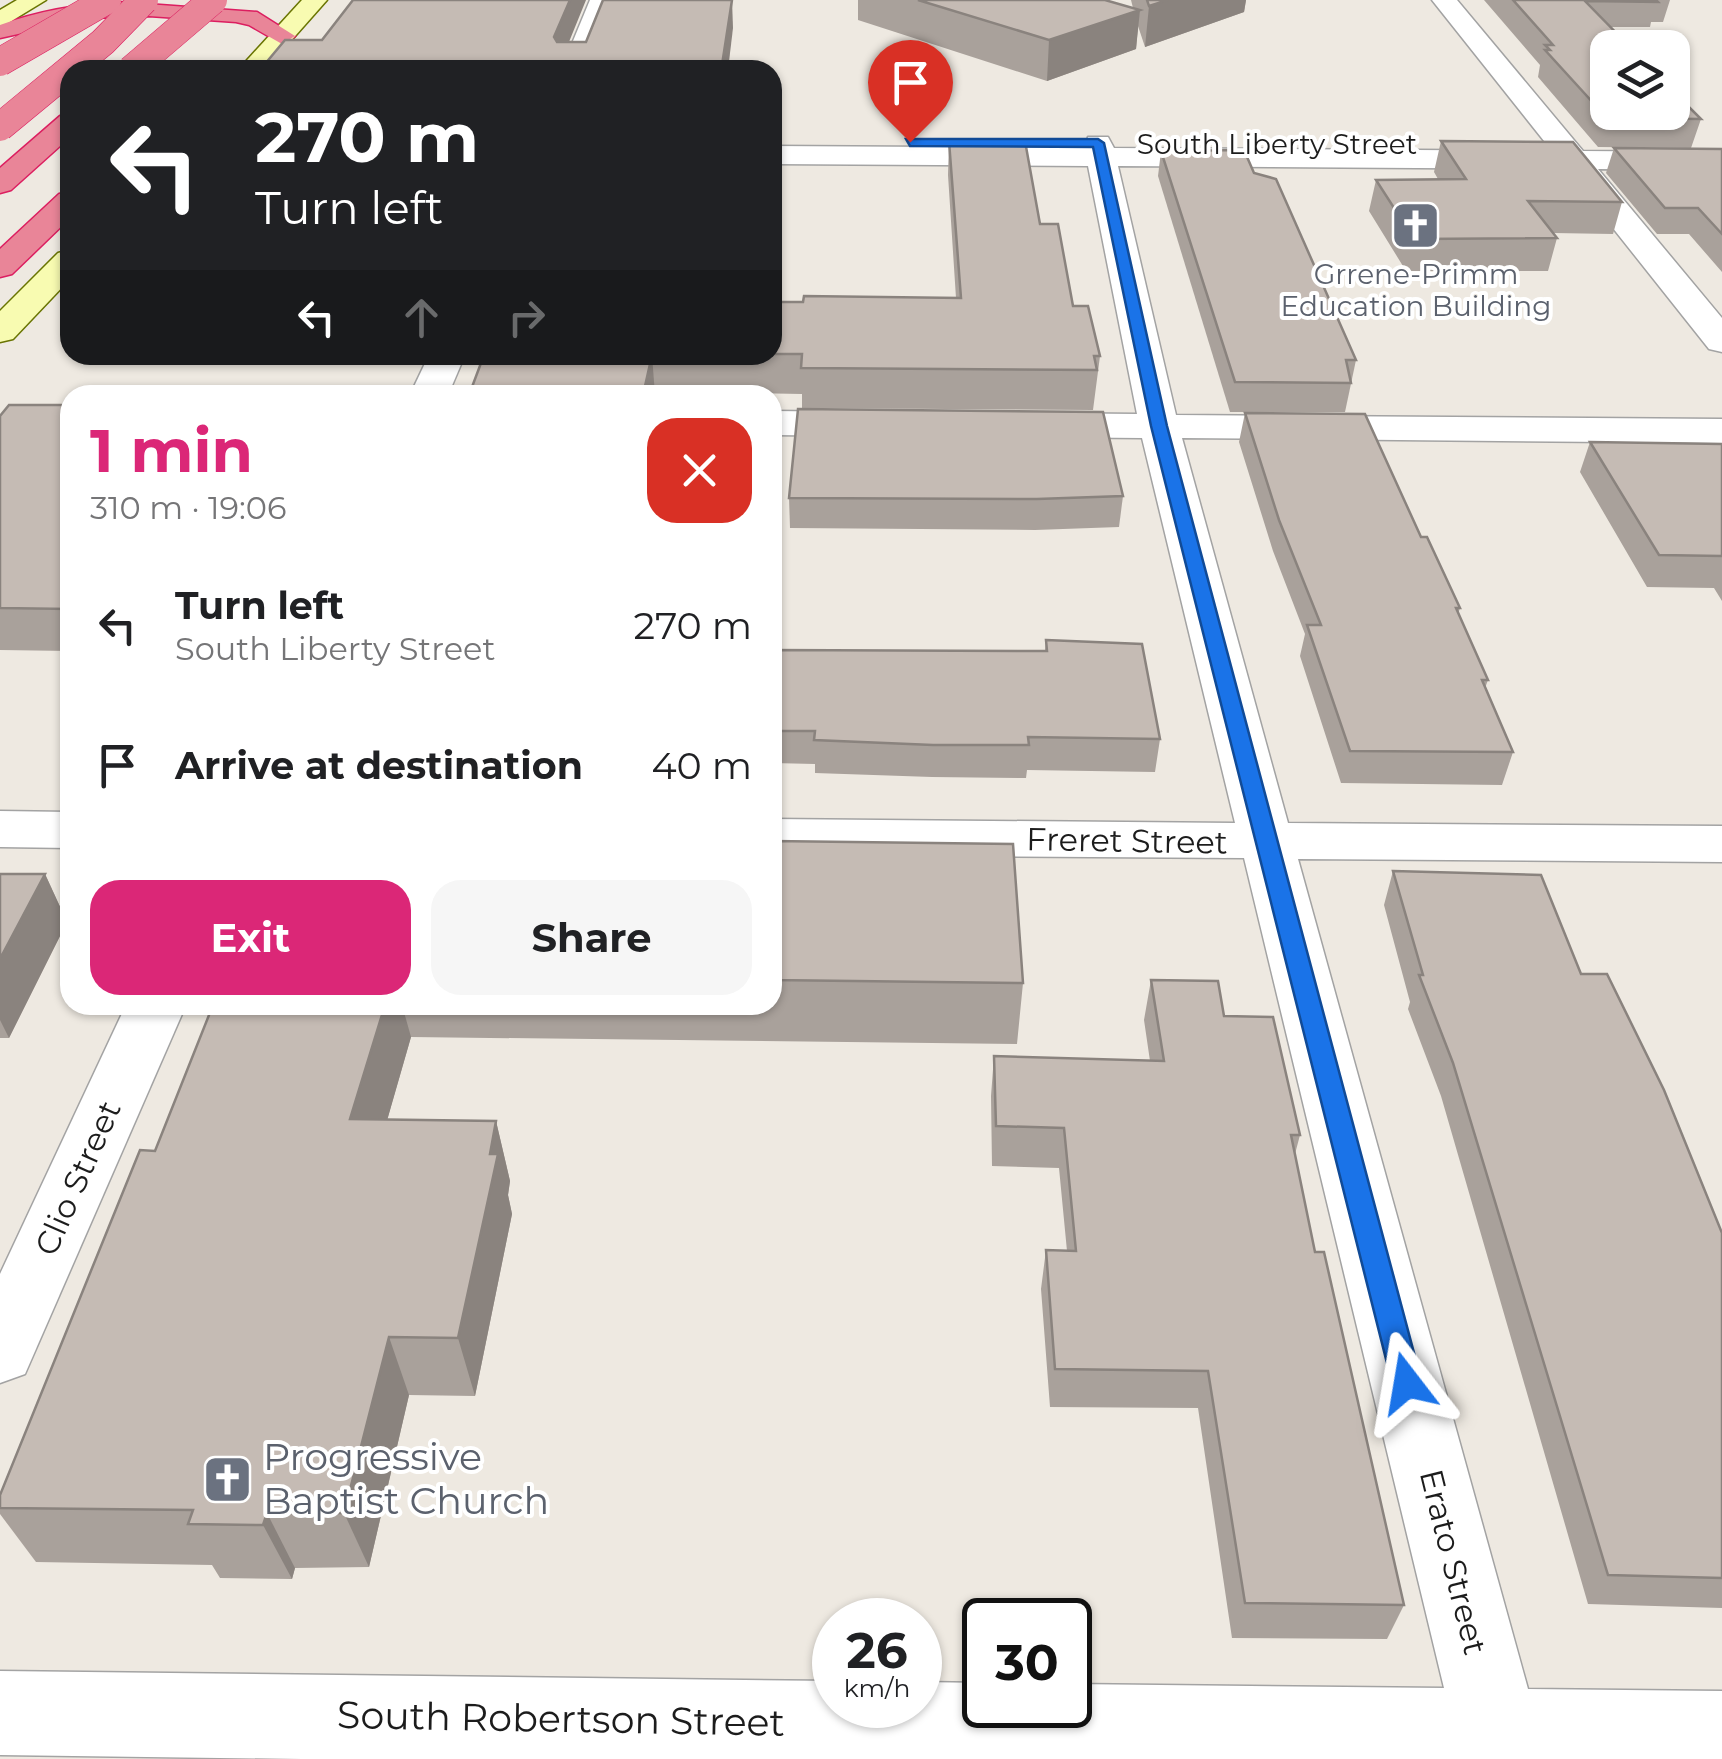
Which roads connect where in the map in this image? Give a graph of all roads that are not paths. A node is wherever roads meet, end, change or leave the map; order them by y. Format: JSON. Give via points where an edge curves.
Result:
{"nodes":[{"id":1,"x":34,"y":0,"type":"edge"},
{"id":2,"x":42,"y":0,"type":"edge"},
{"id":3,"x":107,"y":0,"type":"edge"},
{"id":4,"x":144,"y":0,"type":"edge"},
{"id":5,"x":213,"y":0,"type":"edge"},
{"id":6,"x":228,"y":0,"type":"edge"},
{"id":7,"x":314,"y":0,"type":"edge"},
{"id":8,"x":602,"y":0,"type":"edge"},
{"id":9,"x":1444,"y":0,"type":"edge"},
{"id":10,"x":2,"y":30,"type":"edge"},
{"id":11,"x":282,"y":36,"type":"junction"},
{"id":12,"x":185,"y":56,"type":"dead end"},
{"id":13,"x":81,"y":60,"type":"edge"},
{"id":14,"x":143,"y":60,"type":"edge"},
{"id":15,"x":260,"y":60,"type":"edge"},
{"id":16,"x":578,"y":60,"type":"edge"},
{"id":17,"x":0,"y":62,"type":"edge"},
{"id":18,"x":60,"y":77,"type":"edge"},
{"id":19,"x":0,"y":126,"type":"edge"},
{"id":20,"x":60,"y":131,"type":"edge"},
{"id":21,"x":782,"y":141,"type":"edge"},
{"id":22,"x":1722,"y":146,"type":"edge"},
{"id":23,"x":1100,"y":151,"type":"junction"},
{"id":24,"x":1567,"y":152,"type":"junction"},
{"id":25,"x":782,"y":155,"type":"edge"},
{"id":26,"x":1722,"y":161,"type":"edge"},
{"id":27,"x":0,"y":184,"type":"edge"},
{"id":28,"x":60,"y":210,"type":"edge"},
{"id":29,"x":0,"y":267,"type":"edge"},
{"id":30,"x":60,"y":270,"type":"edge"},
{"id":31,"x":0,"y":331,"type":"edge"},
{"id":32,"x":1722,"y":340,"type":"edge"},
{"id":33,"x":782,"y":423,"type":"edge"},
{"id":34,"x":908,"y":424,"type":"edge"},
{"id":35,"x":985,"y":424,"type":"edge"},
{"id":36,"x":1159,"y":426,"type":"junction"},
{"id":37,"x":1722,"y":431,"type":"edge"},
{"id":38,"x":0,"y":830,"type":"edge"},
{"id":39,"x":60,"y":830,"type":"edge"},
{"id":40,"x":782,"y":838,"type":"edge"},
{"id":41,"x":1268,"y":842,"type":"junction"},
{"id":42,"x":1722,"y":844,"type":"edge"},
{"id":43,"x":151,"y":1015,"type":"edge"},
{"id":44,"x":0,"y":1351,"type":"edge"},
{"id":45,"x":0,"y":1712,"type":"edge"},
{"id":46,"x":1722,"y":1734,"type":"edge"},
{"id":47,"x":1500,"y":1745,"type":"edge"}],
"edges":[{"from":1,"to":10,"type":"main road"},
{"from":2,"to":10,"type":"highway"},
{"from":3,"to":17,"type":"highway","bridge":true},
{"from":4,"to":13,"type":"highway","bridge":true},
{"from":5,"to":14,"type":"highway","bridge":true},
{"from":6,"to":12,"type":"highway"},
{"from":7,"to":11,"type":"main road"},
{"from":8,"to":16,"type":"street"},
{"from":9,"to":24,"type":"street"},
{"from":10,"to":11,"type":"highway","via":[[57,14],[108,10],[236,16],[256,19]]},
{"from":11,"to":15,"type":"main road"},
{"from":18,"to":19,"type":"highway","bridge":true},
{"from":20,"to":27,"type":"highway"},
{"from":21,"to":23,"type":"street","name":"South Liberty Street"},
{"from":22,"to":24,"type":"street","name":"South Liberty Street"},
{"from":23,"to":24,"type":"street","name":"South Liberty Street"},
{"from":23,"to":25,"type":"street","name":"South Liberty Street"},
{"from":23,"to":36,"type":"street","name":"Erato Street"},
{"from":24,"to":26,"type":"street","name":"South Liberty Street"},
{"from":24,"to":32,"type":"street"},
{"from":28,"to":29,"type":"highway"},
{"from":30,"to":31,"type":"main road"},
{"from":33,"to":34,"type":"street"},
{"from":35,"to":36,"type":"street"},
{"from":36,"to":37,"type":"street"},
{"from":36,"to":41,"type":"street","name":"Erato Street"},
{"from":38,"to":39,"type":"street"},
{"from":40,"to":41,"type":"street","name":"Freret Street"},
{"from":41,"to":42,"type":"street","name":"Freret Street"},
{"from":41,"to":47,"type":"street","name":"Erato Street"},
{"from":43,"to":44,"type":"street","name":"Clio Street"},
{"from":45,"to":47,"type":"street","name":"South Robertson Street"},
{"from":46,"to":47,"type":"street","name":"South Robertson Street"}]}
